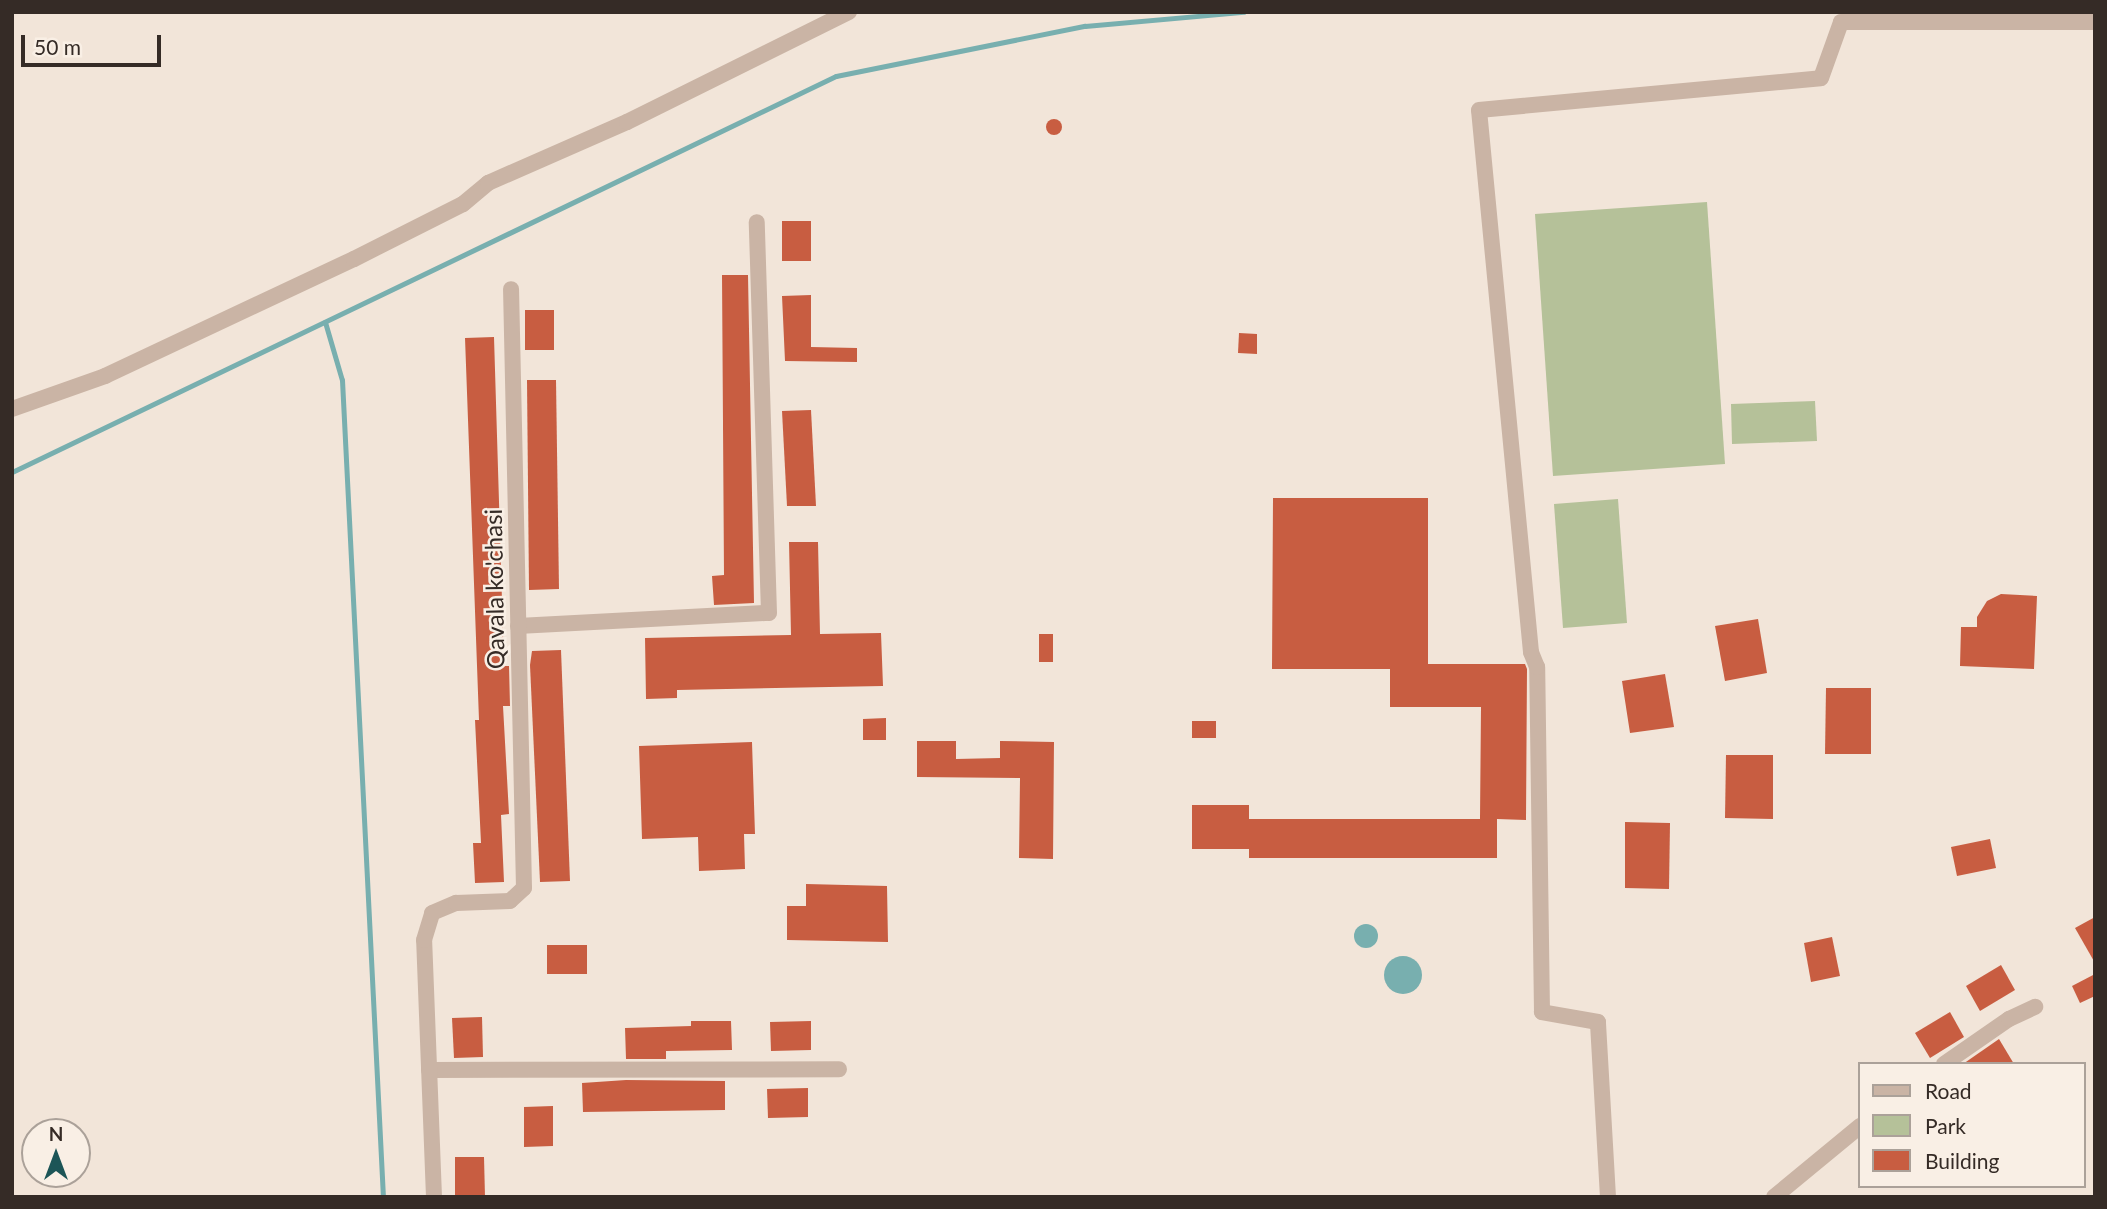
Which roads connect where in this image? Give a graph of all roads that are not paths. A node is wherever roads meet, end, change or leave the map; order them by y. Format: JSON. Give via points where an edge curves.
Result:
{"nodes":[{"id":1,"x":849,"y":12,"type":"edge"},
{"id":2,"x":2095,"y":22,"type":"edge"},
{"id":3,"x":757,"y":222,"type":"dead end"},
{"id":4,"x":511,"y":289,"type":"dead end"},
{"id":5,"x":12,"y":410,"type":"edge"},
{"id":6,"x":518,"y":626,"type":"junction"},
{"id":7,"x":2035,"y":1007,"type":"dead end"},
{"id":8,"x":1947,"y":1062,"type":"edge"},
{"id":9,"x":839,"y":1069,"type":"dead end"},
{"id":10,"x":429,"y":1070,"type":"junction"},
{"id":11,"x":1858,"y":1128,"type":"edge"},
{"id":12,"x":434,"y":1197,"type":"edge"},
{"id":13,"x":1608,"y":1197,"type":"edge"},
{"id":14,"x":1774,"y":1197,"type":"edge"}],
"edges":[{"from":1,"to":5,"type":"street","via":[[627,122],[488,183],[463,204],[354,259],[105,376]]},
{"from":2,"to":13,"type":"street","via":[[1841,22],[1821,78],[1479,110],[1531,652],[1537,667],[1542,1013],[1598,1022]]},
{"from":3,"to":6,"type":"street","via":[[769,613]]},
{"from":4,"to":6,"type":"street","name":"Qavala ko'chasi"},
{"from":6,"to":10,"type":"street","name":"Qavala ko'chasi","via":[[524,888],[510,901],[456,903],[432,913],[424,940]]},
{"from":7,"to":8,"type":"street","via":[[2009,1019]]},
{"from":9,"to":10,"type":"street"},
{"from":10,"to":12,"type":"street"},
{"from":11,"to":14,"type":"street"}]}
